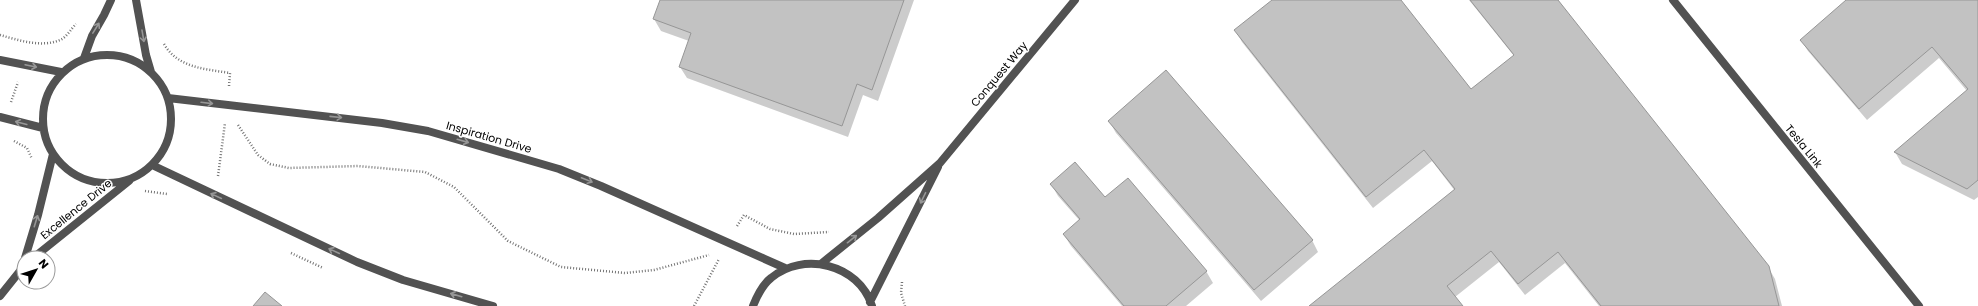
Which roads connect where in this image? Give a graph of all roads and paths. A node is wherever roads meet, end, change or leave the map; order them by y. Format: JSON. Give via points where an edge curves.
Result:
{"nodes":[{"id":1,"x":111,"y":0,"type":"edge"},
{"id":2,"x":136,"y":0,"type":"edge"},
{"id":3,"x":1075,"y":0,"type":"edge"},
{"id":4,"x":1673,"y":0,"type":"edge"},
{"id":5,"x":77,"y":23,"type":"dead end"},
{"id":6,"x":0,"y":35,"type":"edge"},
{"id":7,"x":162,"y":38,"type":"dead end"},
{"id":8,"x":32,"y":42,"type":"junction"},
{"id":9,"x":84,"y":58,"type":"junction"},
{"id":10,"x":0,"y":60,"type":"edge"},
{"id":11,"x":24,"y":64,"type":"junction"},
{"id":12,"x":61,"y":72,"type":"junction"},
{"id":13,"x":151,"y":72,"type":"junction"},
{"id":14,"x":168,"y":98,"type":"junction"},
{"id":15,"x":227,"y":105,"type":"junction"},
{"id":16,"x":2,"y":118,"type":"edge"},
{"id":17,"x":43,"y":128,"type":"junction"},
{"id":18,"x":7,"y":137,"type":"dead end"},
{"id":19,"x":53,"y":154,"type":"junction"},
{"id":20,"x":33,"y":162,"type":"dead end"},
{"id":21,"x":940,"y":163,"type":"junction"},
{"id":22,"x":152,"y":165,"type":"junction"},
{"id":23,"x":133,"y":178,"type":"junction"},
{"id":24,"x":141,"y":192,"type":"dead end"},
{"id":25,"x":208,"y":192,"type":"junction"},
{"id":26,"x":174,"y":196,"type":"dead end"},
{"id":27,"x":28,"y":250,"type":"edge"},
{"id":28,"x":43,"y":250,"type":"edge"},
{"id":29,"x":716,"y":253,"type":"dead end"},
{"id":30,"x":822,"y":263,"type":"junction"},
{"id":31,"x":786,"y":268,"type":"junction"},
{"id":32,"x":16,"y":274,"type":"edge"},
{"id":33,"x":0,"y":296,"type":"edge"},
{"id":34,"x":871,"y":304,"type":"edge"},
{"id":35,"x":494,"y":306,"type":"edge"},
{"id":36,"x":752,"y":306,"type":"edge"},
{"id":37,"x":1919,"y":306,"type":"edge"}],
"edges":[{"from":9,"to":1,"type":"street","one_way":true,"via":[[92,36]]},
{"from":2,"to":13,"type":"street","one_way":true},
{"from":3,"to":21,"type":"street","name":"Conquest Way"},
{"from":4,"to":37,"type":"street","name":"Tesla Link"},
{"from":5,"to":8,"type":"path","via":[[61,40],[47,44]]},
{"from":6,"to":8,"type":"path"},
{"from":7,"to":15,"type":"path","via":[[164,46],[179,60],[194,68],[230,73]]},
{"from":8,"to":11,"type":"path"},
{"from":9,"to":12,"type":"street"},
{"from":9,"to":13,"type":"street","via":[[116,54],[137,62]]},
{"from":10,"to":11,"type":"street"},
{"from":11,"to":12,"type":"street","one_way":true},
{"from":11,"to":16,"type":"path"},
{"from":12,"to":17,"type":"street","via":[[50,87],[44,102]]},
{"from":13,"to":14,"type":"street"},
{"from":14,"to":15,"type":"street","name":"Inspiration Drive","one_way":true},
{"from":14,"to":22,"type":"street","via":[[170,133],[161,154]]},
{"from":15,"to":31,"type":"street","name":"Inspiration Drive","one_way":true,"via":[[382,123],[428,131],[560,169]]},
{"from":17,"to":16,"type":"street","one_way":true},
{"from":17,"to":19,"type":"street"},
{"from":18,"to":20,"type":"path","via":[[27,148]]},
{"from":19,"to":23,"type":"street","via":[[78,176],[95,182],[118,182]]},
{"from":27,"to":19,"type":"street","name":"Excellence Drive","one_way":true},
{"from":30,"to":21,"type":"street","name":"Conquest Way","one_way":true},
{"from":21,"to":34,"type":"street","name":"Conquest Way","one_way":true},
{"from":22,"to":23,"type":"street"},
{"from":22,"to":25,"type":"street"},
{"from":23,"to":28,"type":"street","name":"Excellence Drive"},
{"from":24,"to":26,"type":"path","via":[[147,190]]},
{"from":25,"to":29,"type":"path","via":[[220,173],[225,120],[238,124],[258,154],[270,164],[289,168],[358,166],[425,172],[454,187],[508,241],[561,267],[625,273],[674,266]]},
{"from":35,"to":25,"type":"street","one_way":true,"via":[[403,280],[356,262]]},
{"from":30,"to":31,"type":"street","via":[[803,263]]},
{"from":30,"to":34,"type":"street","via":[[842,270],[859,284]]},
{"from":31,"to":36,"type":"street","via":[[770,278],[759,291]]},
{"from":32,"to":33,"type":"street","name":"Excellence Drive"}]}
